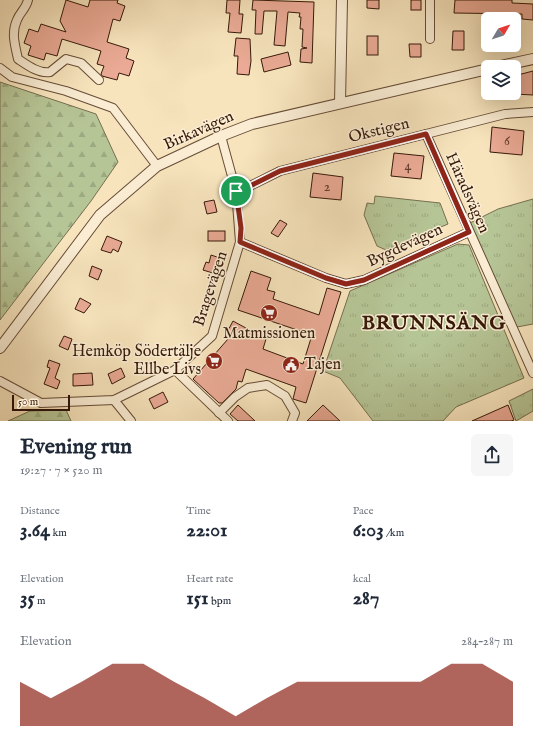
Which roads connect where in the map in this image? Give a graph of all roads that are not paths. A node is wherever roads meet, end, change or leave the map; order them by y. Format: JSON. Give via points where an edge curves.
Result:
{"nodes":[{"id":1,"x":28,"y":0,"type":"edge"},
{"id":2,"x":342,"y":0,"type":"edge"},
{"id":3,"x":430,"y":0,"type":"edge"},
{"id":4,"x":430,"y":39,"type":"dead end"},
{"id":5,"x":533,"y":59,"type":"edge"},
{"id":6,"x":521,"y":62,"type":"edge"},
{"id":7,"x":0,"y":68,"type":"edge"},
{"id":8,"x":481,"y":71,"type":"edge"},
{"id":9,"x":99,"y":80,"type":"dead end"},
{"id":10,"x":340,"y":103,"type":"junction"},
{"id":11,"x":533,"y":112,"type":"edge"},
{"id":12,"x":426,"y":134,"type":"junction"},
{"id":13,"x":221,"y":136,"type":"junction"},
{"id":14,"x":157,"y":166,"type":"junction"},
{"id":15,"x":236,"y":191,"type":"junction"},
{"id":16,"x":469,"y":232,"type":"junction"},
{"id":17,"x":240,"y":242,"type":"junction"},
{"id":18,"x":0,"y":348,"type":"edge"},
{"id":19,"x":175,"y":370,"type":"junction"},
{"id":20,"x":533,"y":373,"type":"edge"},
{"id":21,"x":0,"y":380,"type":"edge"},
{"id":22,"x":114,"y":400,"type":"junction"},
{"id":23,"x":219,"y":413,"type":"junction"},
{"id":24,"x":131,"y":421,"type":"edge"},
{"id":25,"x":228,"y":421,"type":"edge"},
{"id":26,"x":292,"y":421,"type":"edge"}],
"edges":[{"from":1,"to":9,"type":"street","via":[[27,6],[17,19],[13,36],[18,58],[30,67],[47,73],[66,59],[81,63]]},
{"from":2,"to":10,"type":"street"},
{"from":3,"to":4,"type":"street"},
{"from":5,"to":6,"type":"street"},
{"from":7,"to":14,"type":"street","via":[[12,77],[66,91],[113,108]]},
{"from":8,"to":10,"type":"street","name":"Birkavägen"},
{"from":10,"to":13,"type":"street","name":"Birkavägen","via":[[252,124]]},
{"from":11,"to":12,"type":"street","name":"Okstigen","via":[[505,114]]},
{"from":12,"to":15,"type":"street","name":"Okstigen","via":[[280,171]]},
{"from":12,"to":16,"type":"street","name":"Häradsvägen"},
{"from":13,"to":14,"type":"street","name":"Birkavägen"},
{"from":13,"to":15,"type":"street","name":"Bragevägen"},
{"from":14,"to":18,"type":"street","name":"Birkavägen","via":[[100,215]]},
{"from":15,"to":17,"type":"street","name":"Bragevägen","via":[[241,228]]},
{"from":16,"to":17,"type":"street","name":"Bygdevägen","via":[[364,280],[346,284]]},
{"from":16,"to":20,"type":"street","name":"Häradsvägen"},
{"from":17,"to":19,"type":"street","name":"Bragevägen","via":[[212,336]]},
{"from":19,"to":22,"type":"street","name":"Bragevägen"},
{"from":19,"to":23,"type":"street"},
{"from":21,"to":22,"type":"street","name":"Bragevägen","via":[[41,403]]},
{"from":22,"to":24,"type":"street"},
{"from":23,"to":25,"type":"street"},
{"from":23,"to":26,"type":"street","via":[[248,388],[267,385],[285,396],[295,413]]}]}
